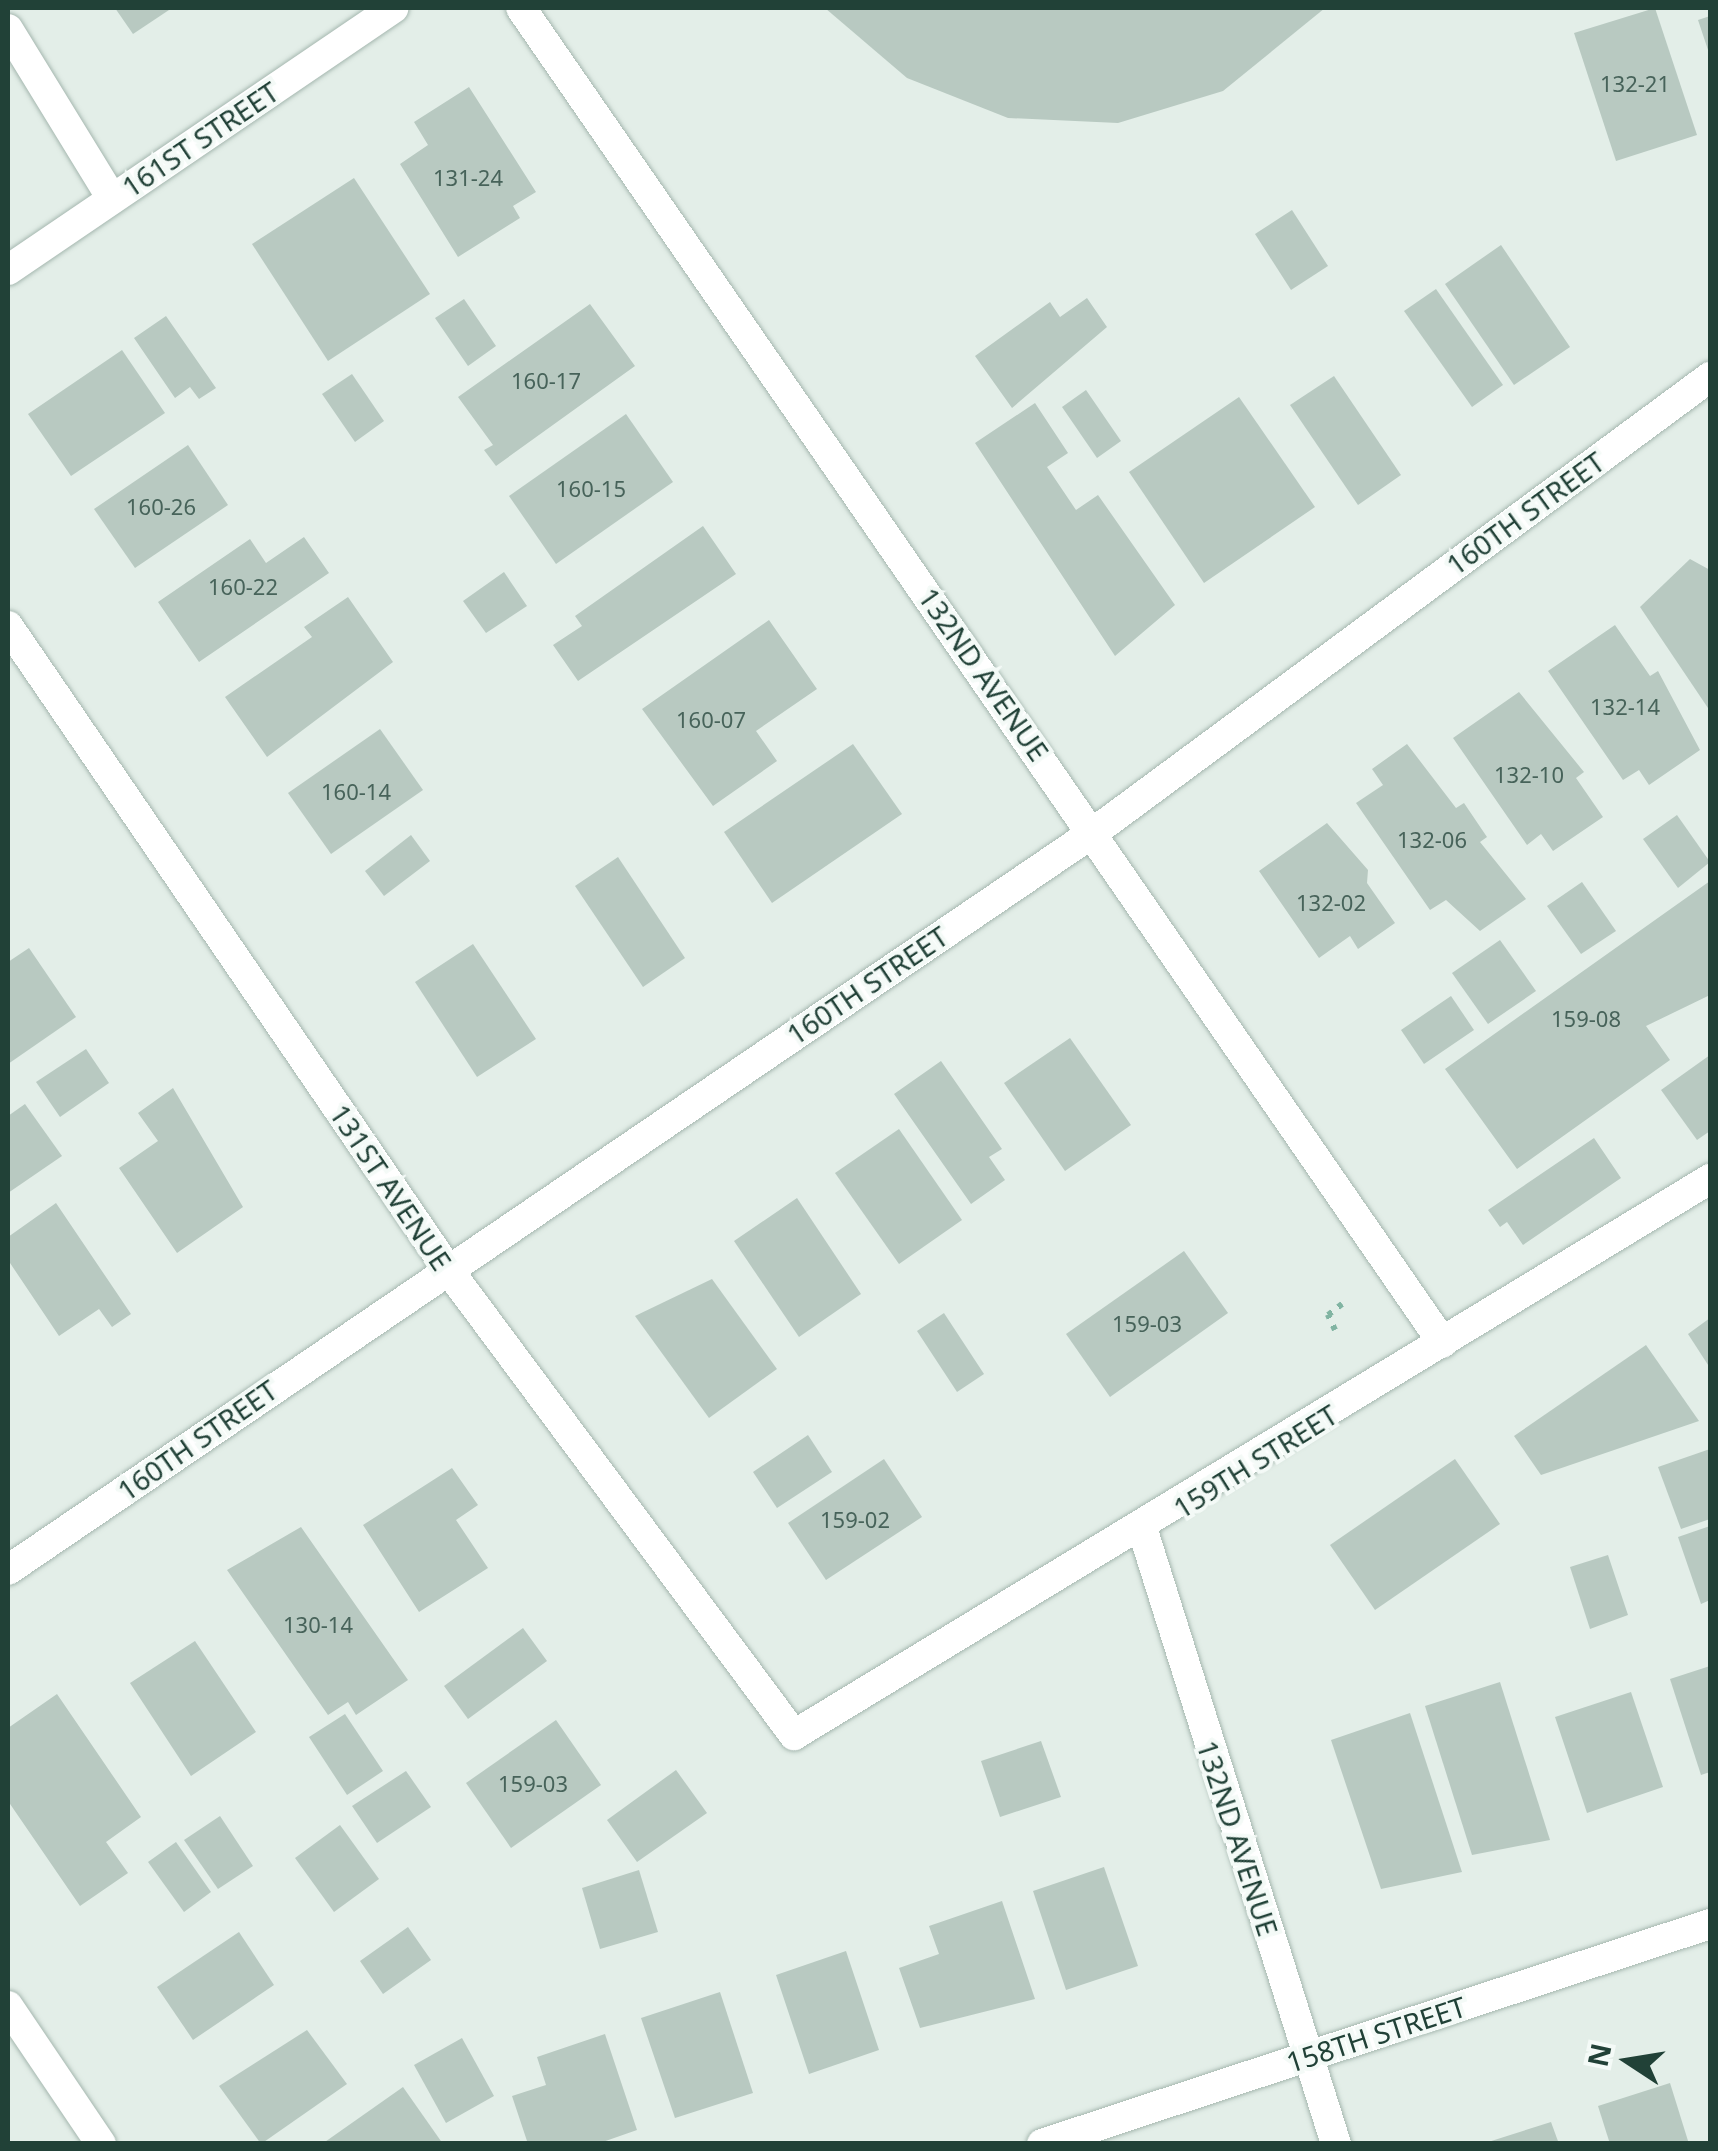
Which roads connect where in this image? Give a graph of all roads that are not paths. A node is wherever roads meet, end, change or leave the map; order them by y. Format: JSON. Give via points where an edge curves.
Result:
{"nodes":[{"id":1,"x":393,"y":8,"type":"edge"},
{"id":2,"x":521,"y":8,"type":"edge"},
{"id":3,"x":8,"y":29,"type":"edge"},
{"id":4,"x":112,"y":199,"type":"junction"},
{"id":5,"x":8,"y":270,"type":"edge"},
{"id":6,"x":1710,"y":377,"type":"edge"},
{"id":7,"x":8,"y":626,"type":"edge"},
{"id":8,"x":1094,"y":832,"type":"junction"},
{"id":9,"x":1710,"y":1179,"type":"edge"},
{"id":10,"x":447,"y":1268,"type":"junction"},
{"id":11,"x":1443,"y":1343,"type":"junction"},
{"id":12,"x":1143,"y":1531,"type":"junction"},
{"id":13,"x":8,"y":1570,"type":"edge"},
{"id":14,"x":794,"y":1735,"type":"joint"},
{"id":15,"x":1710,"y":1924,"type":"edge"},
{"id":16,"x":8,"y":2006,"type":"edge"},
{"id":17,"x":1307,"y":2056,"type":"junction"},
{"id":18,"x":101,"y":2144,"type":"edge"},
{"id":19,"x":1042,"y":2144,"type":"edge"},
{"id":20,"x":1336,"y":2144,"type":"edge"}],
"edges":[{"from":1,"to":4,"type":"street","name":"161ST STREET"},
{"from":2,"to":8,"type":"street","name":"132ND AVENUE"},
{"from":3,"to":4,"type":"street"},
{"from":4,"to":5,"type":"street","name":"161ST STREET"},
{"from":6,"to":8,"type":"street","name":"160TH STREET"},
{"from":7,"to":10,"type":"street","name":"131ST AVENUE"},
{"from":8,"to":10,"type":"street","name":"160TH STREET"},
{"from":8,"to":11,"type":"street","name":"132ND AVENUE"},
{"from":9,"to":11,"type":"street","name":"159TH STREET"},
{"from":10,"to":13,"type":"street","name":"160TH STREET"},
{"from":10,"to":14,"type":"street","name":"131ST AVENUE"},
{"from":11,"to":12,"type":"street","name":"159TH STREET"},
{"from":12,"to":14,"type":"street","name":"159TH STREET"},
{"from":12,"to":17,"type":"street","name":"132ND AVENUE"},
{"from":15,"to":17,"type":"street","name":"158TH STREET"},
{"from":16,"to":18,"type":"street"},
{"from":17,"to":19,"type":"street","name":"158TH STREET"},
{"from":17,"to":20,"type":"street","name":"132ND AVENUE"}]}
